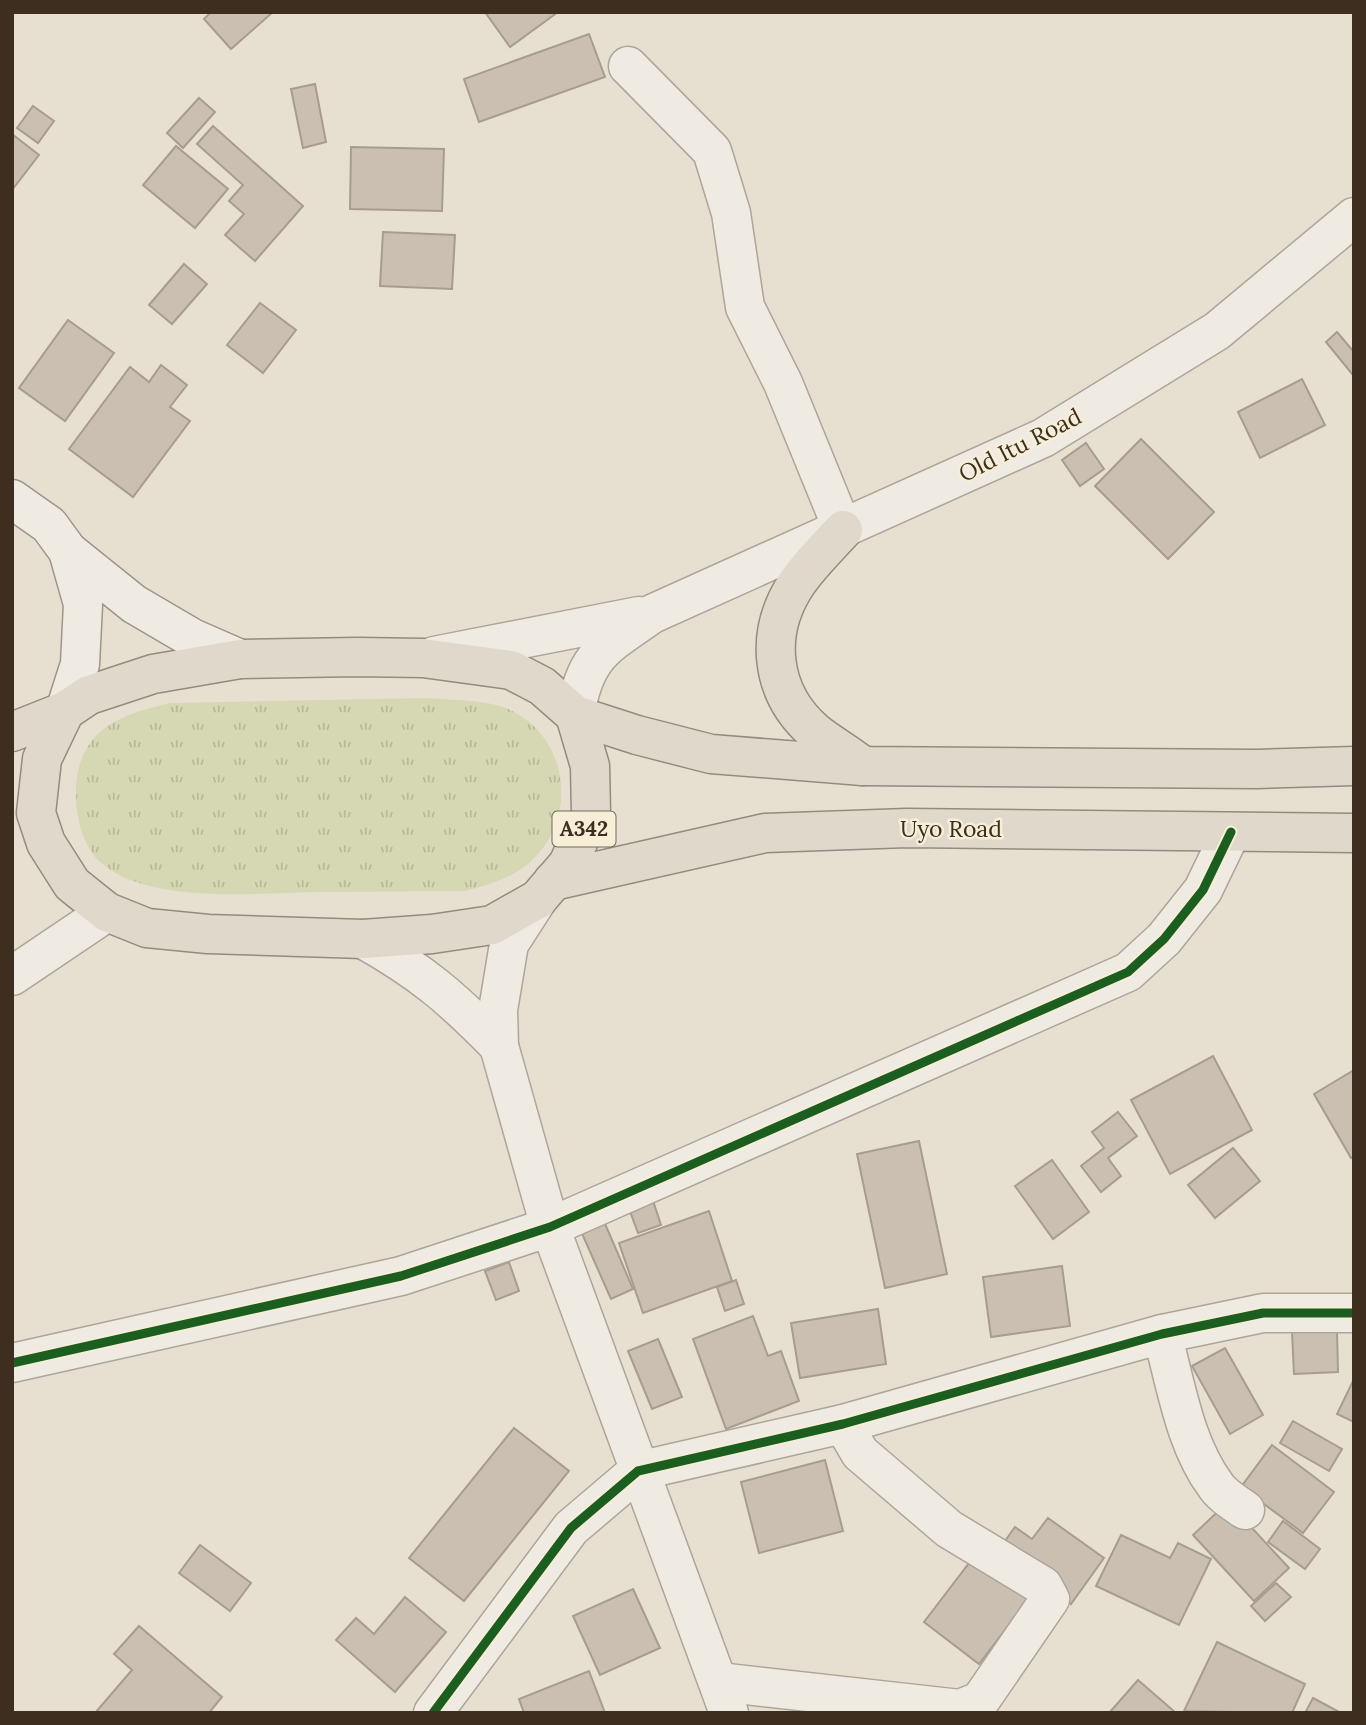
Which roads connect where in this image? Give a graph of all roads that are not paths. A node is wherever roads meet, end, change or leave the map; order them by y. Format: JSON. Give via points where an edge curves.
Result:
{"nodes":[{"id":1,"x":628,"y":66,"type":"dead end"},
{"id":2,"x":1354,"y":217,"type":"edge"},
{"id":3,"x":12,"y":499,"type":"edge"},
{"id":4,"x":843,"y":530,"type":"junction"},
{"id":5,"x":68,"y":551,"type":"junction"},
{"id":6,"x":652,"y":614,"type":"junction"},
{"id":7,"x":240,"y":659,"type":"junction"},
{"id":8,"x":422,"y":659,"type":"junction"},
{"id":9,"x":65,"y":711,"type":"junction"},
{"id":10,"x":575,"y":715,"type":"junction"},
{"id":11,"x":12,"y":732,"type":"edge"},
{"id":12,"x":863,"y":766,"type":"junction"},
{"id":13,"x":1354,"y":766,"type":"edge"},
{"id":14,"x":1231,"y":832,"type":"junction"},
{"id":15,"x":1354,"y":833,"type":"edge"},
{"id":16,"x":29,"y":841,"type":"edge"},
{"id":17,"x":545,"y":890,"type":"junction"},
{"id":18,"x":107,"y":912,"type":"junction"},
{"id":19,"x":363,"y":939,"type":"junction"},
{"id":20,"x":12,"y":976,"type":"edge"},
{"id":21,"x":499,"y":1046,"type":"junction"},
{"id":22,"x":550,"y":1227,"type":"junction"},
{"id":23,"x":1354,"y":1313,"type":"edge"},
{"id":24,"x":1162,"y":1334,"type":"junction"},
{"id":25,"x":12,"y":1363,"type":"edge"},
{"id":26,"x":843,"y":1424,"type":"junction"},
{"id":27,"x":638,"y":1471,"type":"junction"},
{"id":28,"x":1245,"y":1510,"type":"dead end"},
{"id":29,"x":724,"y":1697,"type":"edge"},
{"id":30,"x":433,"y":1713,"type":"edge"}],
"edges":[{"from":1,"to":4,"type":"street","via":[[712,151],[731,213],[745,307],[783,383]]},
{"from":2,"to":4,"type":"street","name":"Old Itu Road","via":[[1217,331],[1043,438]]},
{"from":3,"to":5,"type":"street","via":[[48,525]]},
{"from":4,"to":6,"type":"street","name":"Old Itu Road"},
{"from":4,"to":12,"type":"highway","via":[[797,583],[779,618],[773,645],[778,676],[793,709],[815,732]]},
{"from":5,"to":7,"type":"street","via":[[134,604]]},
{"from":5,"to":9,"type":"street","via":[[83,604],[80,664]]},
{"from":6,"to":8,"type":"street"},
{"from":6,"to":10,"type":"street","via":[[600,650],[586,672]]},
{"from":7,"to":8,"type":"highway"},
{"from":7,"to":9,"type":"highway","via":[[153,674],[89,695]]},
{"from":8,"to":10,"type":"highway","via":[[511,670],[542,686]]},
{"from":9,"to":11,"type":"highway"},
{"from":9,"to":16,"type":"highway","number":"A342","via":[[42,759]]},
{"from":10,"to":12,"type":"highway","via":[[711,754]]},
{"from":10,"to":17,"type":"highway","number":"A342","via":[[590,766],[591,814],[568,864]]},
{"from":12,"to":13,"type":"highway"},
{"from":14,"to":15,"type":"highway","name":"Uyo Road","number":"A342"},
{"from":14,"to":17,"type":"highway","name":"Uyo Road","number":"A342","via":[[907,828],[765,833]]},
{"from":14,"to":22,"type":"street","via":[[1203,890],[1164,939],[1128,972]]},
{"from":16,"to":18,"type":"highway","number":"A342"},
{"from":17,"to":19,"type":"highway","number":"A342","via":[[492,925]]},
{"from":17,"to":21,"type":"street","via":[[509,944],[498,1010]]},
{"from":18,"to":19,"type":"highway","number":"A342","via":[[147,928]]},
{"from":18,"to":20,"type":"street"},
{"from":19,"to":21,"type":"street","via":[[413,967]]},
{"from":21,"to":22,"type":"street"},
{"from":22,"to":25,"type":"street","via":[[401,1276]]},
{"from":22,"to":27,"type":"street"},
{"from":23,"to":24,"type":"street","via":[[1263,1313]]},
{"from":24,"to":26,"type":"street"},
{"from":24,"to":28,"type":"street","via":[[1189,1434],[1203,1464],[1217,1488]]},
{"from":26,"to":27,"type":"street"},
{"from":26,"to":29,"type":"street","via":[[860,1453],[949,1529],[1043,1586],[1050,1599],[980,1701],[960,1709]]},
{"from":27,"to":29,"type":"street"},
{"from":27,"to":30,"type":"street","via":[[572,1528]]}]}
